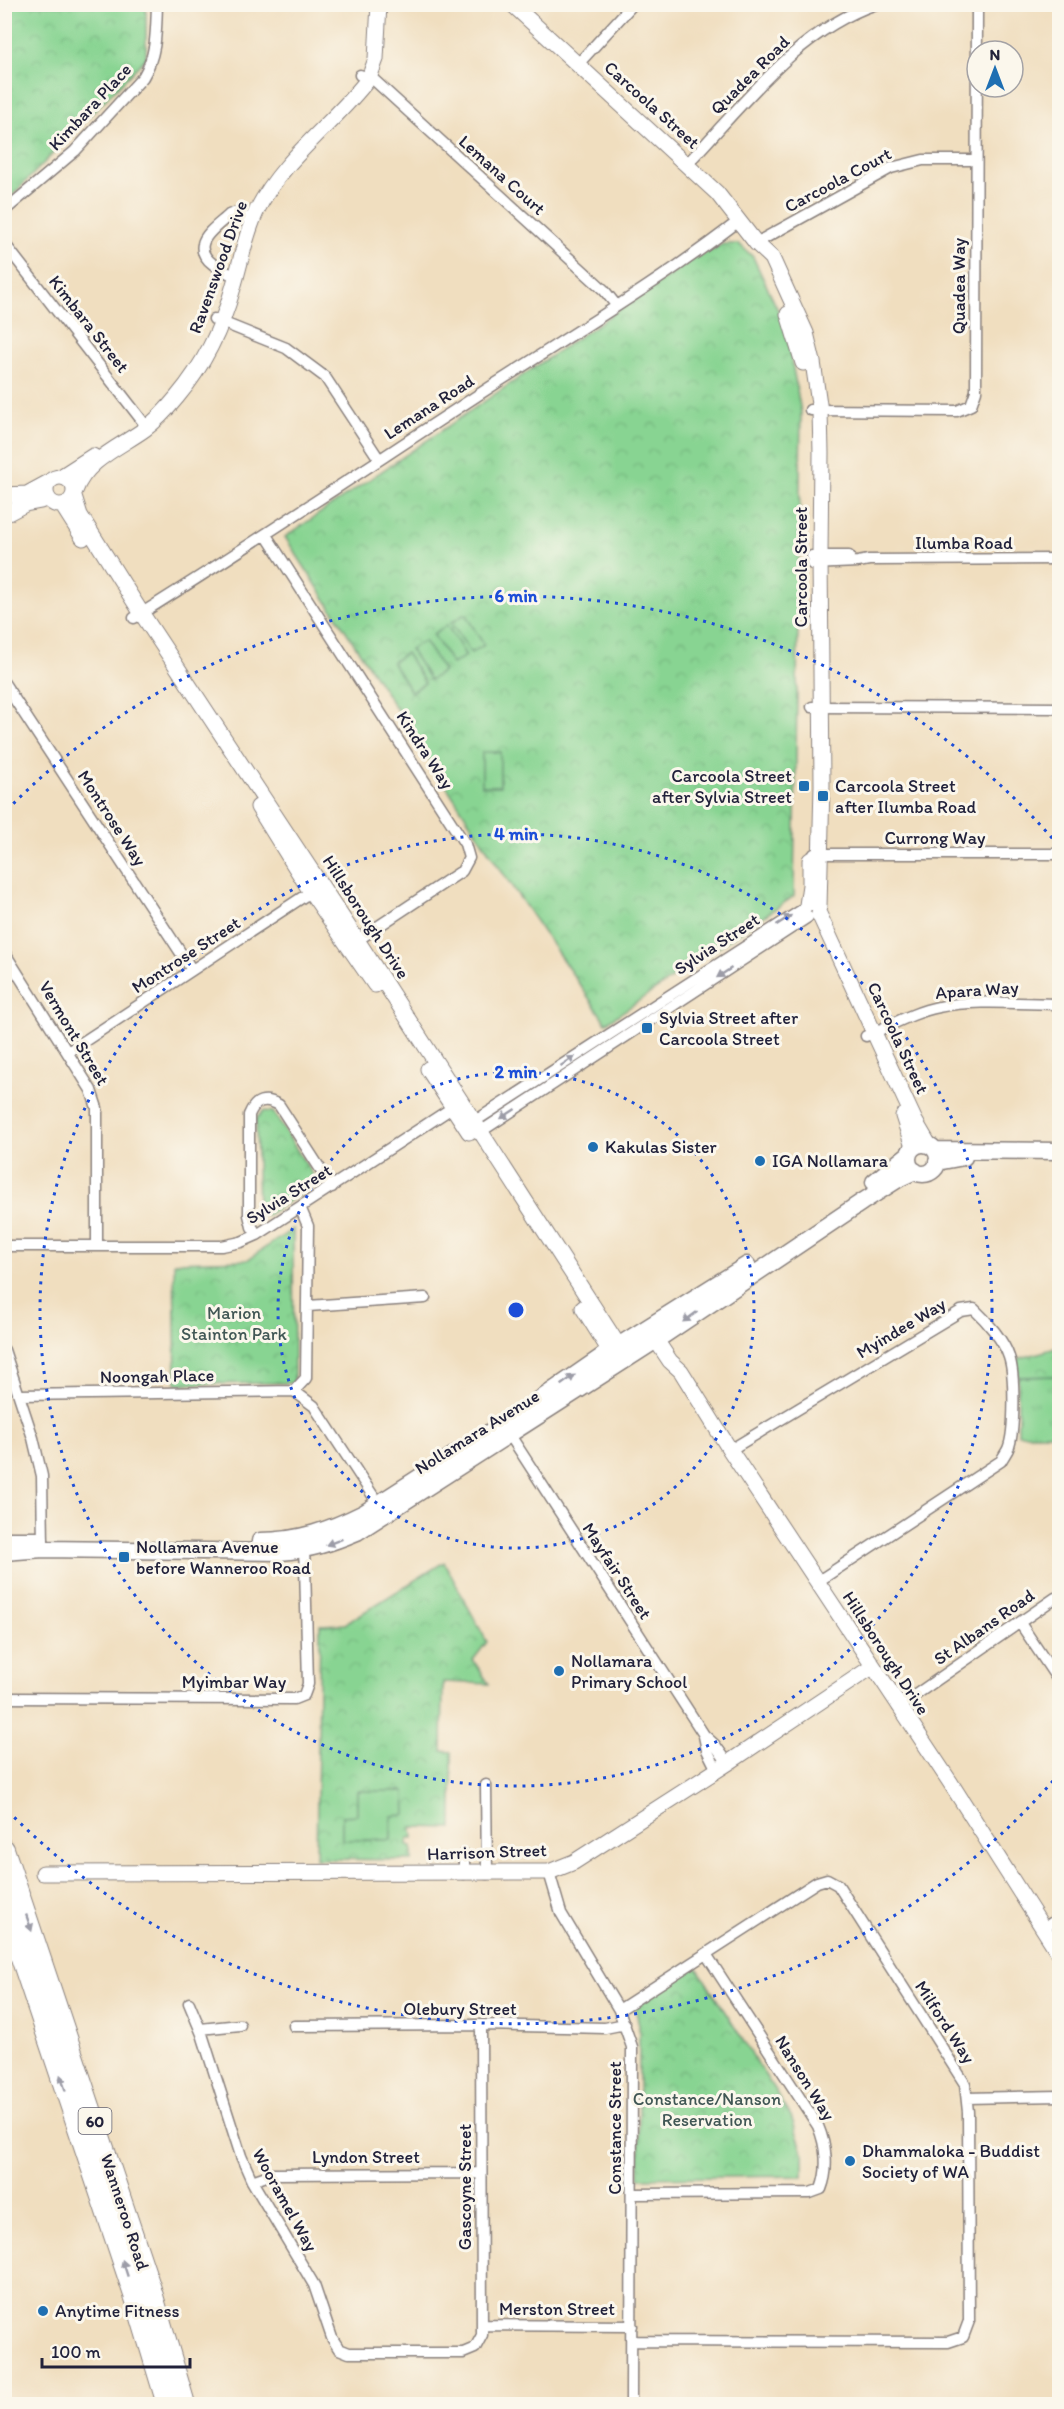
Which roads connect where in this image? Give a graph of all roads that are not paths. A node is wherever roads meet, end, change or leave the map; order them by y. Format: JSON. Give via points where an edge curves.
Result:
{"nodes":[{"id":1,"x":157,"y":4,"type":"edge"},
{"id":2,"x":369,"y":4,"type":"edge"},
{"id":3,"x":379,"y":4,"type":"edge"},
{"id":4,"x":512,"y":4,"type":"edge"},
{"id":5,"x":633,"y":4,"type":"edge"},
{"id":6,"x":876,"y":4,"type":"edge"},
{"id":7,"x":977,"y":4,"type":"edge"},
{"id":8,"x":578,"y":64,"type":"junction"},
{"id":9,"x":365,"y":76,"type":"junction"},
{"id":10,"x":975,"y":160,"type":"junction"},
{"id":11,"x":687,"y":164,"type":"junction"},
{"id":12,"x":4,"y":211,"type":"edge"},
{"id":13,"x":249,"y":219,"type":"junction"},
{"id":14,"x":740,"y":220,"type":"junction"},
{"id":15,"x":4,"y":243,"type":"edge"},
{"id":16,"x":756,"y":243,"type":"junction"},
{"id":17,"x":233,"y":274,"type":"junction"},
{"id":18,"x":616,"y":305,"type":"junction"},
{"id":19,"x":218,"y":321,"type":"junction"},
{"id":20,"x":815,"y":410,"type":"junction"},
{"id":21,"x":145,"y":424,"type":"junction"},
{"id":22,"x":380,"y":459,"type":"junction"},
{"id":23,"x":55,"y":479,"type":"junction"},
{"id":24,"x":5,"y":495,"type":"edge"},
{"id":25,"x":65,"y":498,"type":"junction"},
{"id":26,"x":6,"y":515,"type":"edge"},
{"id":27,"x":266,"y":535,"type":"junction"},
{"id":28,"x":1059,"y":559,"type":"edge"},
{"id":29,"x":816,"y":560,"type":"junction"},
{"id":30,"x":138,"y":616,"type":"junction"},
{"id":31,"x":4,"y":683,"type":"edge"},
{"id":32,"x":816,"y":707,"type":"junction"},
{"id":33,"x":1059,"y":708,"type":"edge"},
{"id":34,"x":815,"y":854,"type":"junction"},
{"id":35,"x":1059,"y":854,"type":"edge"},
{"id":36,"x":316,"y":889,"type":"junction"},
{"id":37,"x":811,"y":911,"type":"junction"},
{"id":38,"x":353,"y":943,"type":"junction"},
{"id":39,"x":4,"y":952,"type":"edge"},
{"id":40,"x":192,"y":970,"type":"junction"},
{"id":41,"x":1059,"y":1004,"type":"edge"},
{"id":42,"x":870,"y":1034,"type":"junction"},
{"id":43,"x":68,"y":1052,"type":"junction"},
{"id":44,"x":457,"y":1105,"type":"junction"},
{"id":45,"x":473,"y":1129,"type":"junction"},
{"id":46,"x":1059,"y":1151,"type":"edge"},
{"id":47,"x":925,"y":1152,"type":"junction"},
{"id":48,"x":1059,"y":1160,"type":"edge"},
{"id":49,"x":915,"y":1171,"type":"junction"},
{"id":50,"x":332,"y":1187,"type":"junction"},
{"id":51,"x":300,"y":1207,"type":"junction"},
{"id":52,"x":835,"y":1214,"type":"junction"},
{"id":53,"x":257,"y":1235,"type":"junction"},
{"id":54,"x":4,"y":1246,"type":"edge"},
{"id":55,"x":97,"y":1246,"type":"junction"},
{"id":56,"x":425,"y":1298,"type":"dead end"},
{"id":57,"x":308,"y":1306,"type":"junction"},
{"id":58,"x":656,"y":1332,"type":"junction"},
{"id":59,"x":4,"y":1350,"type":"edge"},
{"id":60,"x":619,"y":1355,"type":"junction"},
{"id":61,"x":294,"y":1391,"type":"junction"},
{"id":62,"x":20,"y":1395,"type":"junction"},
{"id":63,"x":506,"y":1429,"type":"junction"},
{"id":64,"x":730,"y":1450,"type":"junction"},
{"id":65,"x":381,"y":1509,"type":"junction"},
{"id":66,"x":4,"y":1540,"type":"edge"},
{"id":67,"x":43,"y":1544,"type":"junction"},
{"id":68,"x":303,"y":1544,"type":"junction"},
{"id":69,"x":4,"y":1552,"type":"edge"},
{"id":70,"x":817,"y":1582,"type":"junction"},
{"id":71,"x":1059,"y":1598,"type":"edge"},
{"id":72,"x":1020,"y":1623,"type":"junction"},
{"id":73,"x":872,"y":1667,"type":"junction"},
{"id":74,"x":1059,"y":1683,"type":"edge"},
{"id":75,"x":4,"y":1698,"type":"edge"},
{"id":76,"x":898,"y":1707,"type":"junction"},
{"id":77,"x":722,"y":1767,"type":"junction"},
{"id":78,"x":486,"y":1785,"type":"dead end"},
{"id":79,"x":464,"y":1854,"type":"dead end"},
{"id":80,"x":6,"y":1860,"type":"edge"},
{"id":81,"x":549,"y":1872,"type":"junction"},
{"id":82,"x":43,"y":1873,"type":"dead end"},
{"id":83,"x":464,"y":1874,"type":"junction"},
{"id":84,"x":487,"y":1874,"type":"junction"},
{"id":85,"x":4,"y":1907,"type":"edge"},
{"id":86,"x":1059,"y":1917,"type":"edge"},
{"id":87,"x":1043,"y":1929,"type":"junction"},
{"id":88,"x":706,"y":1954,"type":"junction"},
{"id":89,"x":1059,"y":1955,"type":"edge"},
{"id":90,"x":189,"y":2003,"type":"dead end"},
{"id":91,"x":619,"y":2010,"type":"junction"},
{"id":92,"x":625,"y":2024,"type":"junction"},
{"id":93,"x":240,"y":2025,"type":"dead end"},
{"id":94,"x":481,"y":2025,"type":"junction"},
{"id":95,"x":294,"y":2026,"type":"dead end"},
{"id":96,"x":200,"y":2029,"type":"junction"},
{"id":97,"x":1059,"y":2096,"type":"edge"},
{"id":98,"x":967,"y":2098,"type":"junction"},
{"id":99,"x":481,"y":2173,"type":"junction"},
{"id":100,"x":252,"y":2181,"type":"junction"},
{"id":101,"x":632,"y":2194,"type":"junction"},
{"id":102,"x":482,"y":2325,"type":"junction"},
{"id":103,"x":632,"y":2326,"type":"junction"},
{"id":104,"x":632,"y":2341,"type":"junction"},
{"id":105,"x":475,"y":2348,"type":"joint"},
{"id":106,"x":167,"y":2404,"type":"edge"},
{"id":107,"x":185,"y":2404,"type":"edge"},
{"id":108,"x":631,"y":2404,"type":"edge"}],
"edges":[{"from":1,"to":12,"type":"street","name":"Kimbara Place","via":[[156,45],[143,77],[75,151]]},
{"from":2,"to":9,"type":"street","name":"Ravenswood Drive"},
{"from":3,"to":9,"type":"street","name":"Ravenswood Drive","via":[[375,59]]},
{"from":4,"to":8,"type":"street","name":"Carcoola Street"},
{"from":5,"to":8,"type":"street"},
{"from":6,"to":11,"type":"street","name":"Quadea Road","via":[[815,35]]},
{"from":7,"to":10,"type":"street","name":"Quadea Way"},
{"from":8,"to":11,"type":"street","name":"Carcoola Street"},
{"from":9,"to":13,"type":"street","name":"Ravenswood Drive","via":[[264,182]]},
{"from":9,"to":18,"type":"street","name":"Lemana Court","via":[[374,80]]},
{"from":10,"to":16,"type":"street","name":"Carcoola Court","via":[[923,160],[891,168]]},
{"from":10,"to":20,"type":"street","name":"Quadea Way","via":[[976,391],[971,405],[957,411]]},
{"from":11,"to":14,"type":"street","name":"Carcoola Street"},
{"from":13,"to":17,"type":"street","name":"Ravenswood Drive"},
{"from":13,"to":17,"type":"street","via":[[229,215],[202,245],[216,266]]},
{"from":14,"to":16,"type":"street","name":"Carcoola Street"},
{"from":14,"to":18,"type":"street","name":"Lemana Road"},
{"from":15,"to":21,"type":"street","name":"Kimbara Street"},
{"from":16,"to":20,"type":"street","name":"Carcoola Street","via":[[772,258],[806,333],[813,362]]},
{"from":17,"to":19,"type":"street","name":"Ravenswood Drive"},
{"from":18,"to":22,"type":"street","name":"Lemana Road"},
{"from":19,"to":21,"type":"street","name":"Ravenswood Drive","via":[[184,377]]},
{"from":19,"to":22,"type":"street","via":[[286,348],[325,377]]},
{"from":20,"to":29,"type":"street","name":"Carcoola Street"},
{"from":21,"to":23,"type":"street","name":"Ravenswood Drive"},
{"from":21,"to":25,"type":"street","name":"Ravenswood Drive","via":[[93,465]]},
{"from":22,"to":27,"type":"street","name":"Lemana Road"},
{"from":23,"to":24,"type":"street","name":"Ravenswood Drive","via":[[27,494]]},
{"from":23,"to":25,"type":"street","name":"Hillsborough Drive","via":[[71,482]]},
{"from":23,"to":25,"type":"street","via":[[46,489]]},
{"from":24,"to":26,"type":"street","via":[[9,504]]},
{"from":25,"to":26,"type":"street","via":[[25,504]]},
{"from":25,"to":30,"type":"street","name":"Hillsborough Drive"},
{"from":27,"to":30,"type":"street","name":"Lemana Road"},
{"from":27,"to":38,"type":"street","name":"Kindra Way","via":[[465,844],[469,858],[462,872]]},
{"from":28,"to":29,"type":"street","name":"Ilumba Road"},
{"from":29,"to":32,"type":"street","name":"Carcoola Street"},
{"from":30,"to":36,"type":"street","name":"Hillsborough Drive","via":[[259,808]]},
{"from":31,"to":40,"type":"street","name":"Montrose Way"},
{"from":32,"to":33,"type":"street"},
{"from":32,"to":34,"type":"street","name":"Carcoola Street"},
{"from":34,"to":35,"type":"street","name":"Currong Way"},
{"from":34,"to":37,"type":"street","name":"Carcoola Street","via":[[821,886]]},
{"from":36,"to":38,"type":"street","name":"Hillsborough Drive"},
{"from":36,"to":40,"type":"street","name":"Montrose Street"},
{"from":37,"to":42,"type":"street","name":"Carcoola Street"},
{"from":37,"to":45,"type":"street","name":"Sylvia Street"},
{"from":38,"to":44,"type":"street","name":"Hillsborough Drive","via":[[396,1017]]},
{"from":39,"to":43,"type":"street","name":"Vermont Street"},
{"from":40,"to":43,"type":"street","name":"Montrose Street"},
{"from":41,"to":42,"type":"street","name":"Apara Way","via":[[939,1006]]},
{"from":42,"to":47,"type":"street","name":"Carcoola Street"},
{"from":43,"to":55,"type":"street","name":"Vermont Street","via":[[97,1108]]},
{"from":44,"to":45,"type":"street","name":"Hillsborough Drive"},
{"from":44,"to":50,"type":"street","name":"Sylvia Street"},
{"from":45,"to":60,"type":"street","name":"Hillsborough Drive"},
{"from":46,"to":47,"type":"main road"},
{"from":47,"to":48,"type":"main road","via":[[983,1162]]},
{"from":47,"to":49,"type":"main road","via":[[908,1162]]},
{"from":47,"to":49,"type":"main road","name":"Nollamara Avenue","via":[[934,1169],[927,1173]]},
{"from":47,"to":52,"type":"main road","name":"Nollamara Avenue","via":[[880,1179]]},
{"from":49,"to":52,"type":"main road","name":"Nollamara Avenue"},
{"from":50,"to":51,"type":"street","name":"Sylvia Street"},
{"from":50,"to":53,"type":"street","via":[[279,1105],[260,1100],[249,1115],[249,1215]]},
{"from":51,"to":53,"type":"street","name":"Sylvia Street"},
{"from":51,"to":57,"type":"street","via":[[308,1226]]},
{"from":52,"to":58,"type":"main road","name":"Nollamara Avenue"},
{"from":53,"to":55,"type":"street","name":"Sylvia Street","via":[[222,1246]]},
{"from":54,"to":55,"type":"street","name":"Sylvia Street"},
{"from":56,"to":57,"type":"street"},
{"from":57,"to":61,"type":"street","via":[[306,1378]]},
{"from":58,"to":60,"type":"main road","name":"Nollamara Avenue"},
{"from":58,"to":64,"type":"street","name":"Hillsborough Drive","via":[[679,1359],[681,1371]]},
{"from":59,"to":62,"type":"street"},
{"from":60,"to":63,"type":"main road","name":"Nollamara Avenue"},
{"from":61,"to":62,"type":"street","name":"Noongah Place"},
{"from":61,"to":65,"type":"street","via":[[314,1406]]},
{"from":62,"to":67,"type":"street","via":[[42,1476]]},
{"from":63,"to":65,"type":"main road","name":"Nollamara Avenue"},
{"from":63,"to":77,"type":"street","name":"Mayfair Street","via":[[704,1735],[715,1745]]},
{"from":64,"to":70,"type":"street","name":"Hillsborough Drive"},
{"from":64,"to":70,"type":"street","name":"Myindee Way","via":[[961,1311],[974,1309],[1009,1355],[1013,1370],[1012,1433],[1001,1461]]},
{"from":65,"to":68,"type":"main road","name":"Nollamara Avenue","via":[[357,1532],[320,1547]]},
{"from":66,"to":67,"type":"main road","name":"Nollamara Avenue"},
{"from":67,"to":68,"type":"main road","name":"Nollamara Avenue"},
{"from":67,"to":69,"type":"main road","name":"Nollamara Avenue"},
{"from":68,"to":75,"type":"street","name":"Myimbar Way","via":[[308,1684],[304,1695],[294,1699]]},
{"from":70,"to":73,"type":"street","name":"Hillsborough Drive"},
{"from":71,"to":72,"type":"street","name":"St Albans Road"},
{"from":72,"to":74,"type":"street"},
{"from":72,"to":76,"type":"street","name":"St Albans Road"},
{"from":73,"to":76,"type":"street","name":"Hillsborough Drive"},
{"from":73,"to":77,"type":"street","name":"Harrison Street"},
{"from":76,"to":87,"type":"street","name":"Hillsborough Drive"},
{"from":77,"to":81,"type":"street","name":"Harrison Street","via":[[574,1862]]},
{"from":78,"to":84,"type":"street"},
{"from":79,"to":83,"type":"street"},
{"from":80,"to":107,"type":"highway","name":"Wanneroo Road","number":"60","one_way":true,"via":[[147,2278]]},
{"from":81,"to":84,"type":"street","name":"Harrison Street"},
{"from":81,"to":91,"type":"street","name":"Constance Street","via":[[561,1913]]},
{"from":82,"to":83,"type":"street","name":"Harrison Street"},
{"from":83,"to":84,"type":"street","name":"Harrison Street"},
{"from":106,"to":85,"type":"highway","name":"Wanneroo Road","number":"60","one_way":true},
{"from":86,"to":87,"type":"street"},
{"from":87,"to":89,"type":"street","name":"Hillsborough Drive"},
{"from":88,"to":91,"type":"street","name":"Milford Way"},
{"from":88,"to":98,"type":"street","name":"Milford Way","via":[[817,1882],[827,1879],[838,1885],[965,2084]]},
{"from":88,"to":101,"type":"street","name":"Nanson Way","via":[[818,2126],[824,2142],[825,2178],[821,2188],[810,2193]]},
{"from":90,"to":96,"type":"street","name":"Wooramel Way"},
{"from":91,"to":92,"type":"street","name":"Constance Street"},
{"from":92,"to":94,"type":"street","name":"Olebury Street","via":[[605,2028]]},
{"from":92,"to":101,"type":"street","name":"Constance Street","via":[[632,2047]]},
{"from":93,"to":96,"type":"street"},
{"from":94,"to":95,"type":"street","name":"Olebury Street"},
{"from":94,"to":99,"type":"street","name":"Gascoyne Street"},
{"from":96,"to":100,"type":"street","name":"Wooramel Way"},
{"from":97,"to":98,"type":"street"},
{"from":98,"to":104,"type":"street","name":"Milford Way","via":[[969,2321],[963,2337],[948,2342]]},
{"from":99,"to":100,"type":"street","name":"Lyndon Street","via":[[272,2174]]},
{"from":99,"to":102,"type":"street","name":"Gascoyne Street"},
{"from":100,"to":105,"type":"street","name":"Wooramel Way","via":[[314,2285],[339,2349],[349,2353],[463,2353]]},
{"from":101,"to":103,"type":"street","name":"Constance Street"},
{"from":102,"to":103,"type":"street","name":"Merston Street"},
{"from":102,"to":105,"type":"street","name":"Gascoyne Street"},
{"from":103,"to":104,"type":"street","name":"Constance Street"},
{"from":104,"to":108,"type":"street","name":"Constance Street"}]}
